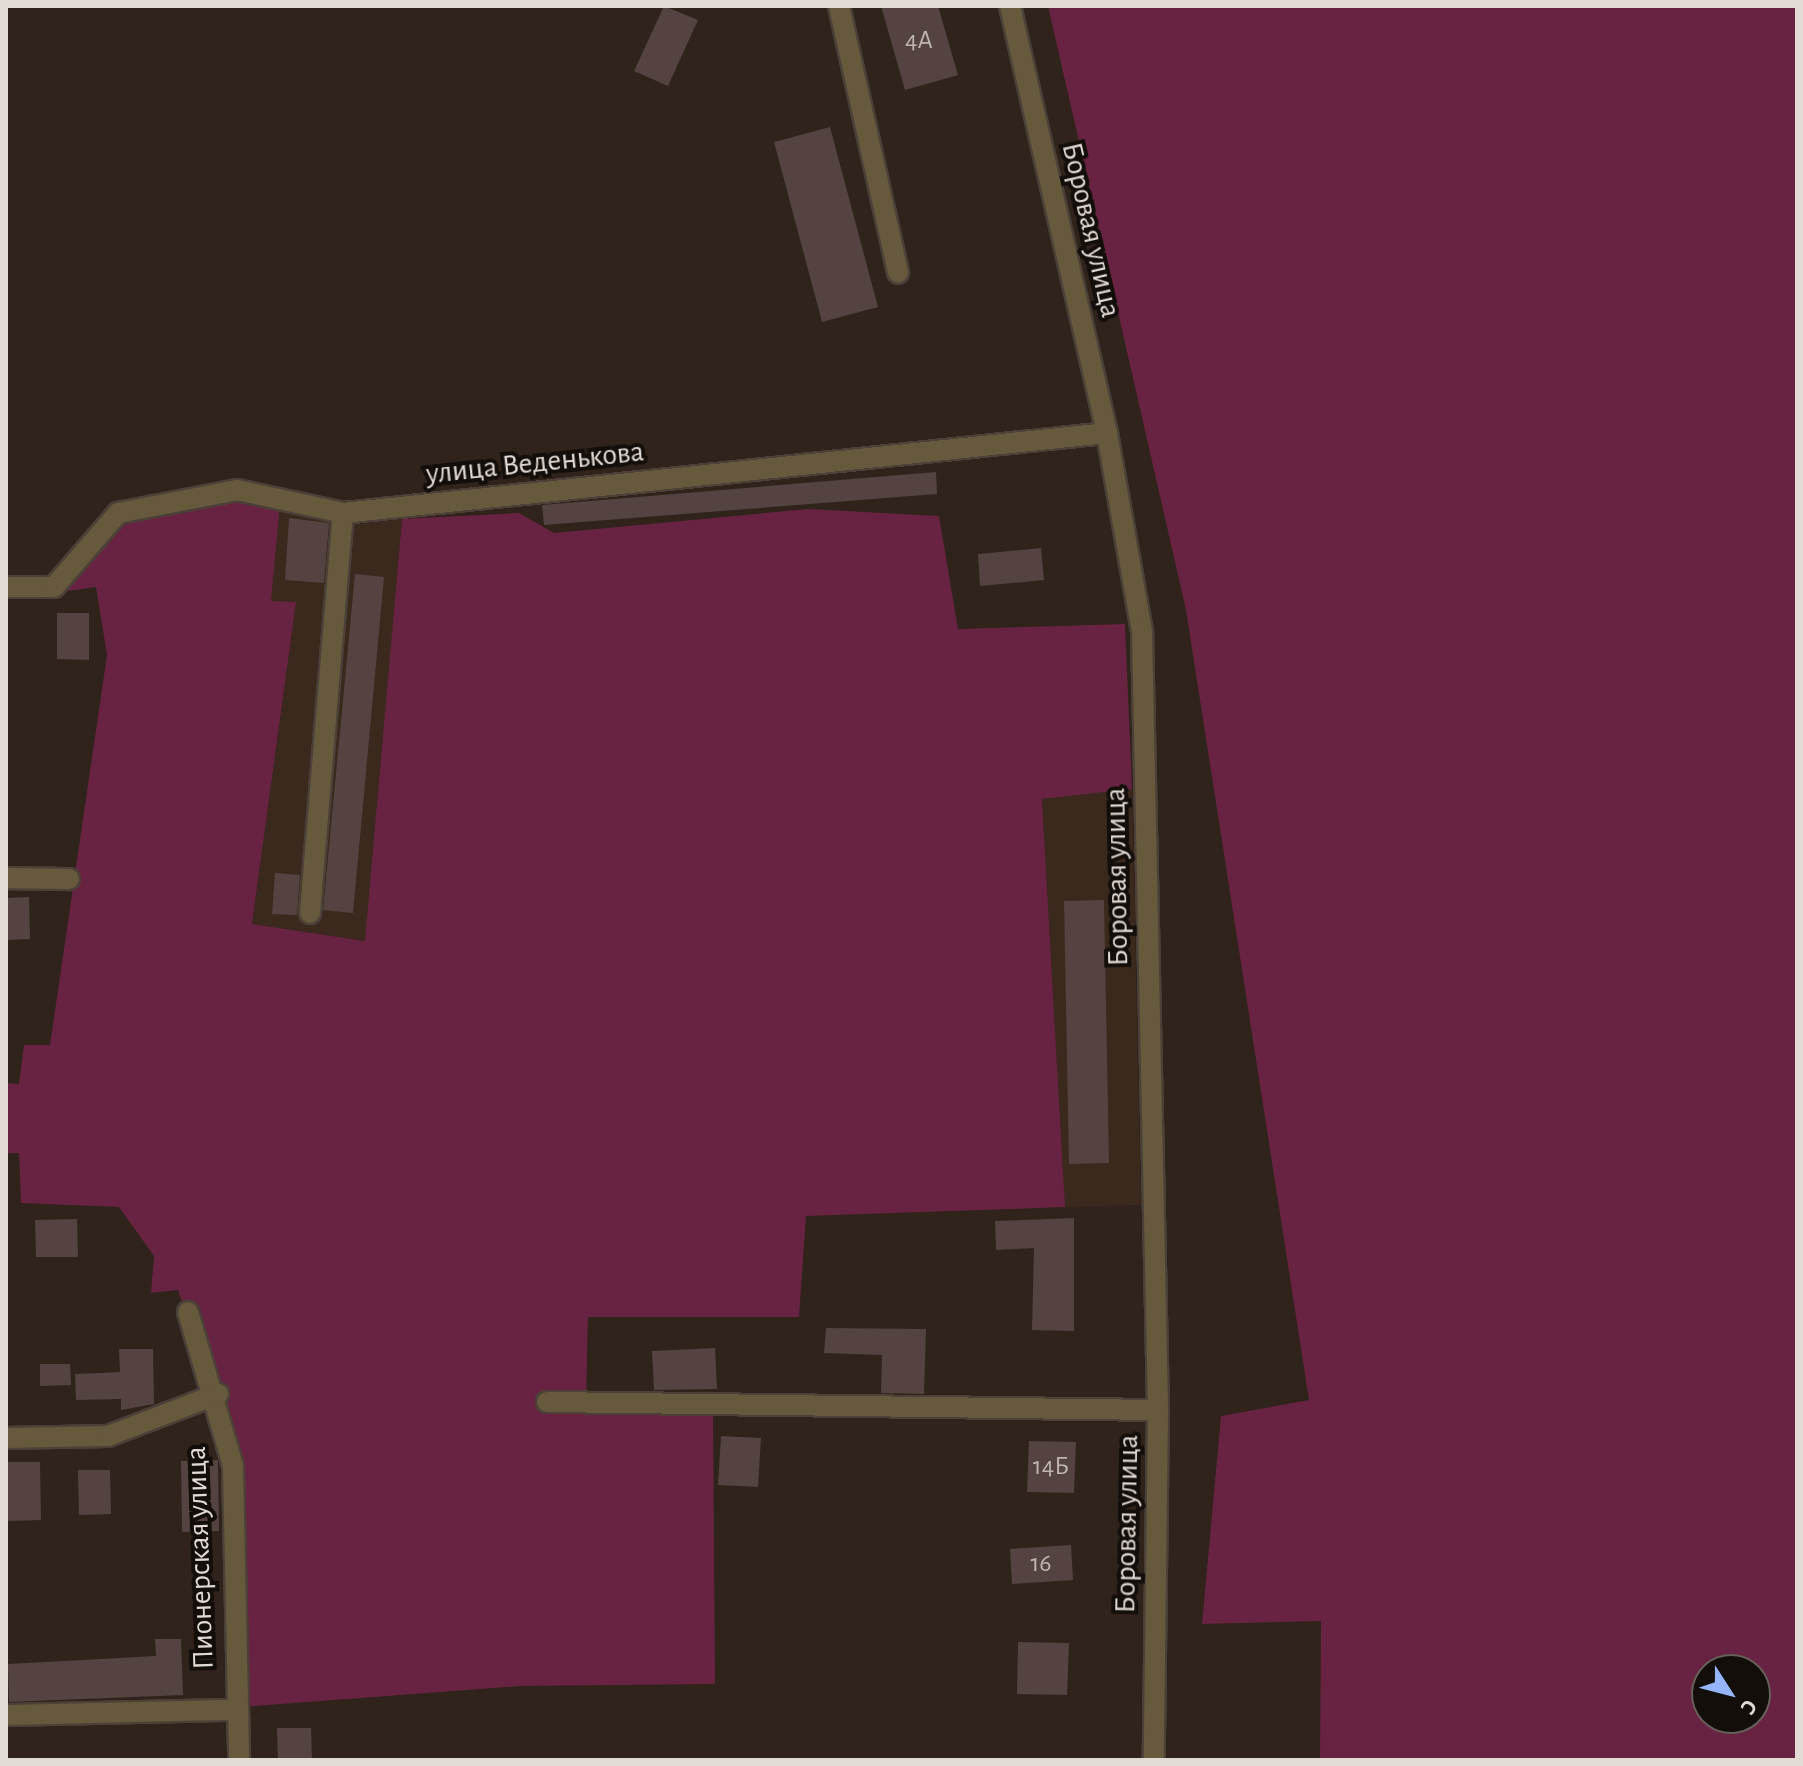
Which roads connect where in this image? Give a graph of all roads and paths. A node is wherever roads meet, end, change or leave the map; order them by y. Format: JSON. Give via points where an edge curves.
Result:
{"nodes":[{"id":1,"x":839,"y":6,"type":"edge"},
{"id":2,"x":1010,"y":6,"type":"edge"},
{"id":3,"x":898,"y":273,"type":"dead end"},
{"id":4,"x":1107,"y":433,"type":"junction"},
{"id":5,"x":343,"y":513,"type":"junction"},
{"id":6,"x":6,"y":587,"type":"edge"},
{"id":7,"x":6,"y":878,"type":"edge"},
{"id":8,"x":69,"y":879,"type":"dead end"},
{"id":9,"x":310,"y":913,"type":"dead end"},
{"id":10,"x":188,"y":1312,"type":"dead end"},
{"id":11,"x":218,"y":1394,"type":"junction"},
{"id":12,"x":547,"y":1402,"type":"dead end"},
{"id":13,"x":1158,"y":1410,"type":"junction"},
{"id":14,"x":6,"y":1438,"type":"edge"},
{"id":15,"x":235,"y":1710,"type":"junction"},
{"id":16,"x":6,"y":1715,"type":"edge"},
{"id":17,"x":239,"y":1760,"type":"edge"},
{"id":18,"x":1154,"y":1760,"type":"edge"}],
"edges":[{"from":1,"to":3,"type":"street"},
{"from":2,"to":4,"type":"street","name":"Боровая улица"},
{"from":4,"to":5,"type":"street","name":"улица Веденькова"},
{"from":4,"to":13,"type":"street","name":"Боровая улица","via":[[1142,632]]},
{"from":5,"to":6,"type":"street","name":"улица Веденькова","via":[[237,490],[118,513],[54,587]]},
{"from":5,"to":9,"type":"street"},
{"from":7,"to":8,"type":"street"},
{"from":10,"to":11,"type":"street","name":"Пионерская улица"},
{"from":11,"to":14,"type":"street","via":[[108,1436]]},
{"from":11,"to":15,"type":"street","name":"Пионерская улица","via":[[233,1466]]},
{"from":12,"to":13,"type":"street"},
{"from":13,"to":18,"type":"street","name":"Боровая улица"},
{"from":15,"to":16,"type":"street"},
{"from":15,"to":17,"type":"street","name":"Пионерская улица"}]}
